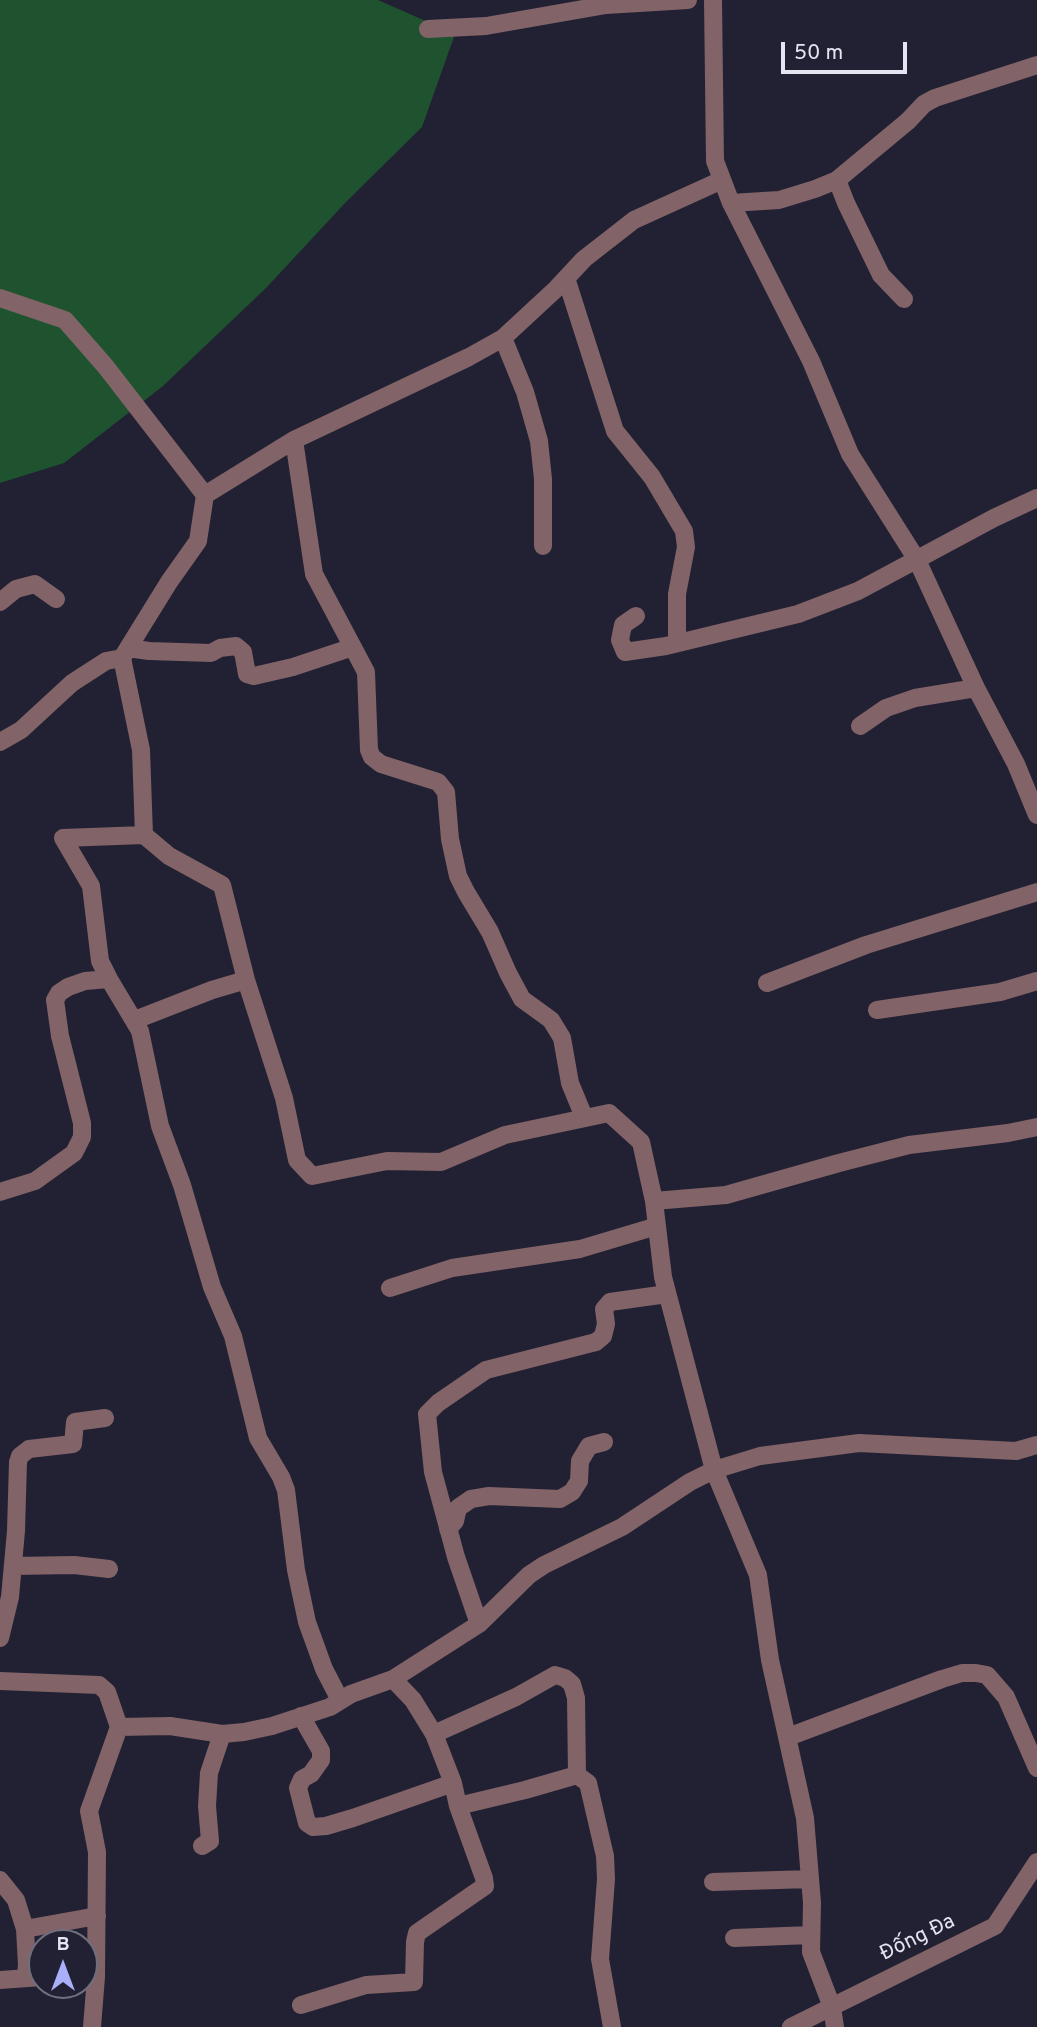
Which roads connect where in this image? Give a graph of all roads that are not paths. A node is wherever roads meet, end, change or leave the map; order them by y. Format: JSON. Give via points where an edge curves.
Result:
{"nodes":[{"id":1,"x":688,"y":0,"type":"edge"},
{"id":2,"x":713,"y":0,"type":"edge"},
{"id":3,"x":428,"y":29,"type":"dead end"},
{"id":4,"x":1037,"y":65,"type":"edge"},
{"id":5,"x":722,"y":180,"type":"junction"},
{"id":6,"x":837,"y":180,"type":"junction"},
{"id":7,"x":731,"y":203,"type":"junction"},
{"id":8,"x":566,"y":278,"type":"junction"},
{"id":9,"x":0,"y":298,"type":"edge"},
{"id":10,"x":904,"y":299,"type":"dead end"},
{"id":11,"x":503,"y":338,"type":"junction"},
{"id":12,"x":294,"y":440,"type":"junction"},
{"id":13,"x":205,"y":495,"type":"junction"},
{"id":14,"x":1037,"y":498,"type":"edge"},
{"id":15,"x":543,"y":546,"type":"dead end"},
{"id":16,"x":917,"y":560,"type":"junction"},
{"id":17,"x":56,"y":599,"type":"dead end"},
{"id":18,"x":0,"y":602,"type":"edge"},
{"id":19,"x":636,"y":616,"type":"dead end"},
{"id":20,"x":681,"y":642,"type":"junction"},
{"id":21,"x":353,"y":647,"type":"junction"},
{"id":22,"x":125,"y":653,"type":"junction"},
{"id":23,"x":976,"y":688,"type":"junction"},
{"id":24,"x":860,"y":726,"type":"dead end"},
{"id":25,"x":0,"y":742,"type":"edge"},
{"id":26,"x":1037,"y":815,"type":"edge"},
{"id":27,"x":144,"y":835,"type":"junction"},
{"id":28,"x":1037,"y":892,"type":"edge"},
{"id":29,"x":109,"y":979,"type":"junction"},
{"id":30,"x":246,"y":980,"type":"junction"},
{"id":31,"x":1037,"y":981,"type":"edge"},
{"id":32,"x":767,"y":983,"type":"dead end"},
{"id":33,"x":877,"y":1010,"type":"dead end"},
{"id":34,"x":135,"y":1020,"type":"junction"},
{"id":35,"x":584,"y":1116,"type":"junction"},
{"id":36,"x":1037,"y":1127,"type":"edge"},
{"id":37,"x":0,"y":1192,"type":"edge"},
{"id":38,"x":654,"y":1201,"type":"junction"},
{"id":39,"x":657,"y":1226,"type":"junction"},
{"id":40,"x":390,"y":1288,"type":"dead end"},
{"id":41,"x":667,"y":1293,"type":"junction"},
{"id":42,"x":105,"y":1418,"type":"dead end"},
{"id":43,"x":604,"y":1442,"type":"dead end"},
{"id":44,"x":1037,"y":1444,"type":"edge"},
{"id":45,"x":714,"y":1470,"type":"junction"},
{"id":46,"x":448,"y":1529,"type":"junction"},
{"id":47,"x":7,"y":1545,"type":"edge"},
{"id":48,"x":13,"y":1566,"type":"junction"},
{"id":49,"x":109,"y":1569,"type":"dead end"},
{"id":50,"x":479,"y":1624,"type":"junction"},
{"id":51,"x":0,"y":1638,"type":"edge"},
{"id":52,"x":393,"y":1679,"type":"junction"},
{"id":53,"x":0,"y":1681,"type":"edge"},
{"id":54,"x":340,"y":1700,"type":"junction"},
{"id":55,"x":301,"y":1716,"type":"junction"},
{"id":56,"x":119,"y":1727,"type":"junction"},
{"id":57,"x":222,"y":1734,"type":"junction"},
{"id":58,"x":434,"y":1734,"type":"junction"},
{"id":59,"x":788,"y":1737,"type":"junction"},
{"id":60,"x":1037,"y":1768,"type":"edge"},
{"id":61,"x":577,"y":1775,"type":"junction"},
{"id":62,"x":453,"y":1783,"type":"junction"},
{"id":63,"x":458,"y":1806,"type":"junction"},
{"id":64,"x":202,"y":1846,"type":"dead end"},
{"id":65,"x":1037,"y":1861,"type":"edge"},
{"id":66,"x":810,"y":1879,"type":"junction"},
{"id":67,"x":0,"y":1880,"type":"edge"},
{"id":68,"x":713,"y":1882,"type":"dead end"},
{"id":69,"x":97,"y":1916,"type":"junction"},
{"id":70,"x":25,"y":1929,"type":"junction"},
{"id":71,"x":96,"y":1929,"type":"edge"},
{"id":72,"x":811,"y":1935,"type":"junction"},
{"id":73,"x":734,"y":1938,"type":"dead end"},
{"id":74,"x":28,"y":1967,"type":"edge"},
{"id":75,"x":28,"y":1978,"type":"edge"},
{"id":76,"x":0,"y":1980,"type":"edge"},
{"id":77,"x":91,"y":1999,"type":"edge"},
{"id":78,"x":301,"y":2005,"type":"dead end"},
{"id":79,"x":831,"y":2007,"type":"junction"},
{"id":80,"x":92,"y":2027,"type":"edge"},
{"id":81,"x":612,"y":2027,"type":"edge"},
{"id":82,"x":791,"y":2027,"type":"edge"},
{"id":83,"x":835,"y":2027,"type":"edge"}],
"edges":[{"from":1,"to":3,"type":"street","via":[[606,5],[486,26]]},
{"from":2,"to":5,"type":"street","via":[[715,161]]},
{"from":4,"to":6,"type":"street","via":[[924,104]]},
{"from":5,"to":7,"type":"street"},
{"from":5,"to":8,"type":"street","via":[[634,220]]},
{"from":6,"to":7,"type":"street","via":[[779,200]]},
{"from":6,"to":10,"type":"street","via":[[881,275]]},
{"from":7,"to":16,"type":"street","via":[[811,361],[850,454]]},
{"from":8,"to":11,"type":"street"},
{"from":8,"to":20,"type":"street","via":[[615,431],[652,477],[684,531],[686,547],[677,594],[677,637]]},
{"from":9,"to":13,"type":"street","via":[[65,320]]},
{"from":11,"to":12,"type":"street"},
{"from":11,"to":15,"type":"street","via":[[539,442]]},
{"from":12,"to":13,"type":"street"},
{"from":12,"to":21,"type":"street","via":[[314,574]]},
{"from":13,"to":22,"type":"street","via":[[198,541]]},
{"from":14,"to":16,"type":"street"},
{"from":16,"to":20,"type":"street","via":[[827,605]]},
{"from":16,"to":23,"type":"street"},
{"from":17,"to":18,"type":"street","via":[[35,584],[16,589]]},
{"from":19,"to":20,"type":"street","via":[[623,625],[620,639],[625,652]]},
{"from":21,"to":22,"type":"street","via":[[254,676],[247,674],[243,652],[236,646],[211,653]]},
{"from":21,"to":35,"type":"street","via":[[366,673],[372,757],[438,782],[446,792],[458,876],[522,999],[551,1020],[562,1038],[570,1083]]},
{"from":22,"to":25,"type":"street","via":[[72,683],[21,730]]},
{"from":22,"to":27,"type":"street","via":[[141,750]]},
{"from":23,"to":24,"type":"street","via":[[915,698]]},
{"from":23,"to":26,"type":"street"},
{"from":27,"to":29,"type":"street","via":[[64,838],[91,886],[100,961]]},
{"from":27,"to":30,"type":"street","via":[[169,856],[222,886]]},
{"from":28,"to":32,"type":"street","via":[[866,945]]},
{"from":29,"to":34,"type":"street"},
{"from":29,"to":37,"type":"street","via":[[68,987],[55,1000],[82,1123],[82,1137],[74,1153],[35,1181]]},
{"from":30,"to":34,"type":"street"},
{"from":30,"to":35,"type":"street","via":[[284,1098],[297,1160],[312,1176],[387,1161],[441,1162],[505,1135]]},
{"from":31,"to":33,"type":"street","via":[[1000,992]]},
{"from":34,"to":54,"type":"street","via":[[160,1126],[212,1287],[233,1336],[258,1438],[286,1490],[307,1622]]},
{"from":35,"to":38,"type":"street","via":[[608,1113],[640,1142]]},
{"from":36,"to":38,"type":"street","via":[[909,1145],[726,1195]]},
{"from":38,"to":39,"type":"street"},
{"from":39,"to":40,"type":"street","via":[[580,1249],[452,1268]]},
{"from":39,"to":41,"type":"street"},
{"from":41,"to":45,"type":"street"},
{"from":41,"to":46,"type":"street","via":[[610,1302],[604,1309],[603,1336],[596,1342],[486,1370],[427,1414],[433,1472]]},
{"from":42,"to":47,"type":"street","via":[[75,1422],[73,1444],[29,1449],[20,1456],[17,1520]]},
{"from":43,"to":46,"type":"street","via":[[589,1446],[580,1461],[579,1481],[561,1499],[471,1499],[458,1508]]},
{"from":44,"to":45,"type":"street","via":[[1016,1451],[859,1443],[760,1456]]},
{"from":45,"to":50,"type":"street","via":[[622,1527],[544,1565]]},
{"from":45,"to":59,"type":"street","via":[[758,1575],[770,1660]]},
{"from":46,"to":50,"type":"street"},
{"from":47,"to":48,"type":"street"},
{"from":48,"to":49,"type":"street"},
{"from":48,"to":51,"type":"street"},
{"from":50,"to":52,"type":"street"},
{"from":52,"to":54,"type":"street"},
{"from":52,"to":58,"type":"street"},
{"from":53,"to":56,"type":"street","via":[[99,1685],[107,1692]]},
{"from":54,"to":55,"type":"street"},
{"from":55,"to":57,"type":"street"},
{"from":55,"to":62,"type":"street","via":[[321,1751],[321,1760],[298,1788],[307,1823],[313,1827]]},
{"from":56,"to":57,"type":"street","via":[[170,1726]]},
{"from":56,"to":69,"type":"street","via":[[89,1811],[97,1852]]},
{"from":57,"to":64,"type":"street","via":[[208,1773],[210,1841]]},
{"from":58,"to":61,"type":"street","via":[[555,1675],[572,1684],[576,1698]]},
{"from":58,"to":62,"type":"street"},
{"from":59,"to":60,"type":"street","via":[[942,1679],[976,1673],[987,1675],[1006,1697]]},
{"from":59,"to":66,"type":"street","via":[[805,1818]]},
{"from":61,"to":63,"type":"street"},
{"from":61,"to":81,"type":"street","via":[[588,1783],[593,1795],[605,1856],[600,1959]]},
{"from":62,"to":63,"type":"street"},
{"from":63,"to":78,"type":"street","via":[[485,1886],[417,1933],[414,1982],[366,1985]]},
{"from":65,"to":79,"type":"street","name":"Đống Đa","via":[[995,1926]]},
{"from":66,"to":68,"type":"street"},
{"from":66,"to":72,"type":"street"},
{"from":67,"to":70,"type":"street","via":[[16,1900]]},
{"from":69,"to":70,"type":"street"},
{"from":69,"to":71,"type":"street"},
{"from":70,"to":74,"type":"street"},
{"from":72,"to":73,"type":"street"},
{"from":72,"to":79,"type":"street","via":[[811,1952]]},
{"from":75,"to":76,"type":"street"},
{"from":77,"to":80,"type":"street"},
{"from":79,"to":82,"type":"street","name":"Đống Đa"},
{"from":79,"to":83,"type":"street"}]}
